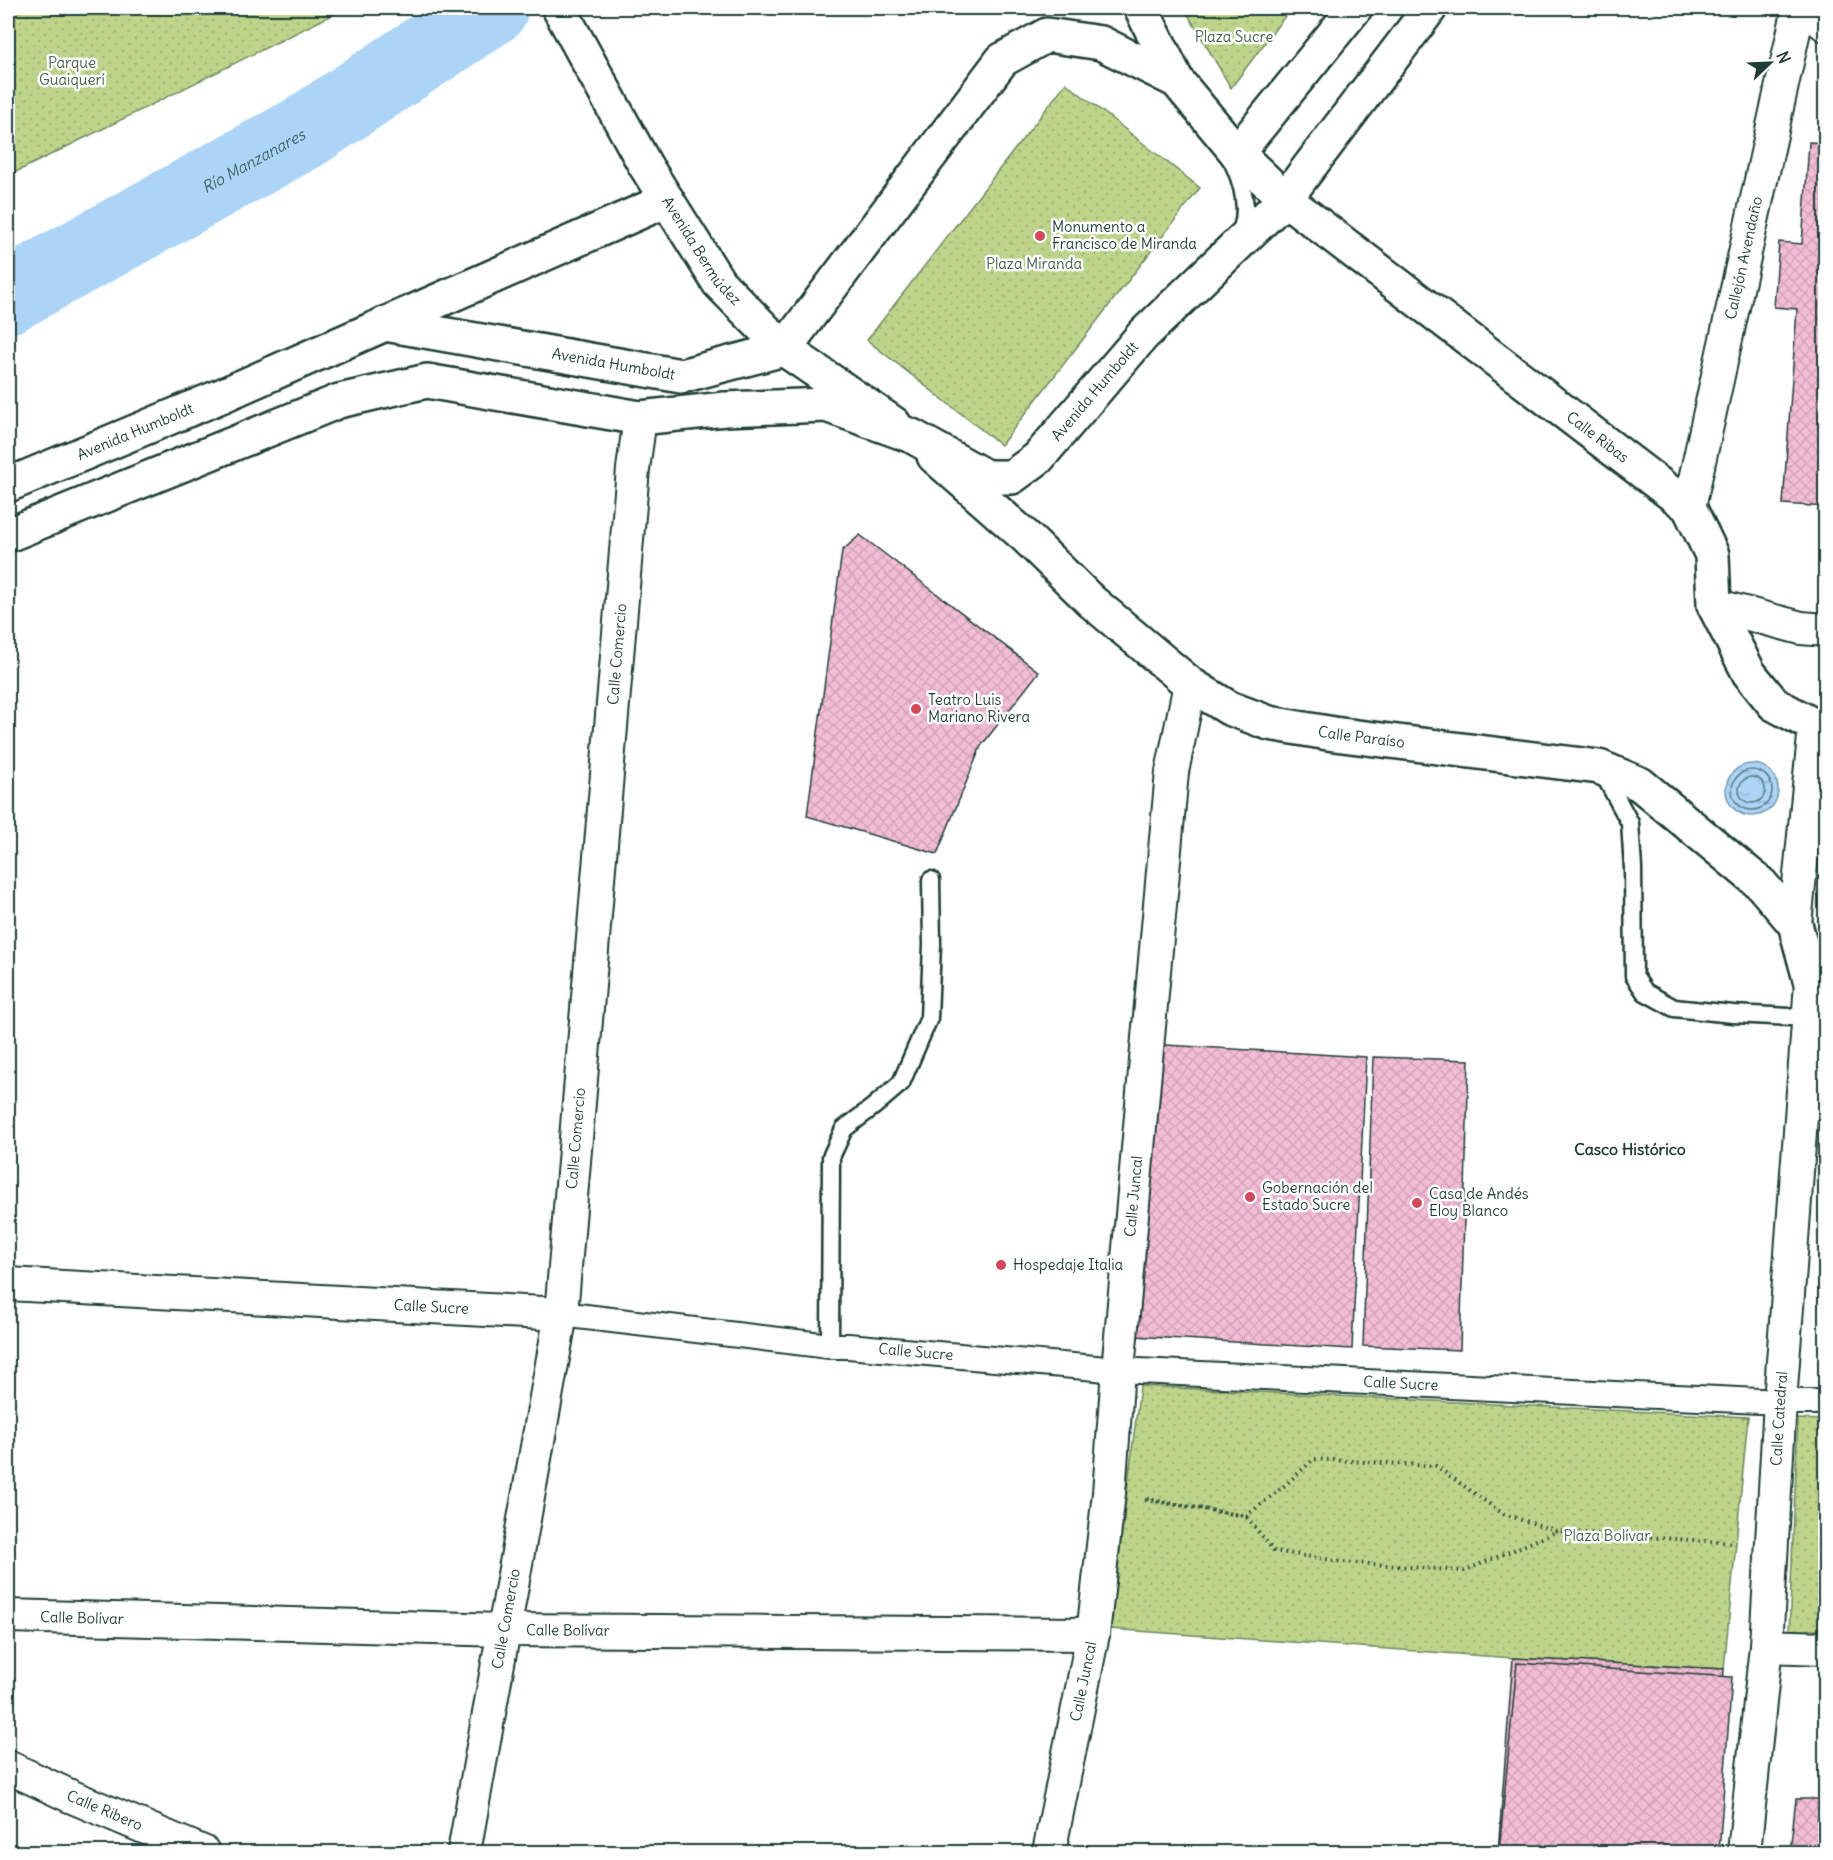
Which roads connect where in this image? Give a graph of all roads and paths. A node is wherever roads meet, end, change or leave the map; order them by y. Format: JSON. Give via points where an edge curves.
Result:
{"nodes":[{"id":1,"x":559,"y":8,"type":"edge"},
{"id":2,"x":1141,"y":8,"type":"edge"},
{"id":3,"x":1355,"y":8,"type":"edge"},
{"id":4,"x":1430,"y":8,"type":"edge"},
{"id":5,"x":1802,"y":8,"type":"edge"},
{"id":6,"x":1826,"y":25,"type":"edge"},
{"id":7,"x":1177,"y":81,"type":"junction"},
{"id":8,"x":1214,"y":126,"type":"junction"},
{"id":9,"x":1237,"y":153,"type":"junction"},
{"id":10,"x":1285,"y":198,"type":"junction"},
{"id":11,"x":667,"y":200,"type":"junction"},
{"id":12,"x":1228,"y":253,"type":"junction"},
{"id":13,"x":385,"y":324,"type":"junction"},
{"id":14,"x":784,"y":349,"type":"junction"},
{"id":15,"x":640,"y":418,"type":"junction"},
{"id":16,"x":912,"y":436,"type":"junction"},
{"id":17,"x":8,"y":485,"type":"edge"},
{"id":18,"x":1689,"y":507,"type":"junction"},
{"id":19,"x":8,"y":535,"type":"edge"},
{"id":20,"x":1714,"y":605,"type":"junction"},
{"id":21,"x":1826,"y":630,"type":"edge"},
{"id":22,"x":1190,"y":684,"type":"junction"},
{"id":23,"x":1820,"y":729,"type":"edge"},
{"id":24,"x":1599,"y":767,"type":"junction"},
{"id":25,"x":931,"y":880,"type":"dead end"},
{"id":26,"x":1796,"y":924,"type":"junction"},
{"id":27,"x":1818,"y":983,"type":"edge"},
{"id":28,"x":1809,"y":1018,"type":"junction"},
{"id":29,"x":8,"y":1284,"type":"edge"},
{"id":30,"x":561,"y":1314,"type":"junction"},
{"id":31,"x":830,"y":1346,"type":"junction"},
{"id":32,"x":1118,"y":1370,"type":"junction"},
{"id":33,"x":1780,"y":1402,"type":"junction"},
{"id":34,"x":1826,"y":1402,"type":"edge"},
{"id":35,"x":1108,"y":1493,"type":"junction"},
{"id":36,"x":1246,"y":1516,"type":"junction"},
{"id":37,"x":1558,"y":1531,"type":"junction"},
{"id":38,"x":1772,"y":1545,"type":"junction"},
{"id":39,"x":8,"y":1616,"type":"edge"},
{"id":40,"x":504,"y":1630,"type":"junction"},
{"id":41,"x":1093,"y":1634,"type":"junction"},
{"id":42,"x":1766,"y":1646,"type":"junction"},
{"id":43,"x":1826,"y":1648,"type":"edge"},
{"id":44,"x":8,"y":1767,"type":"edge"},
{"id":45,"x":203,"y":1852,"type":"edge"},
{"id":46,"x":464,"y":1852,"type":"edge"},
{"id":47,"x":1049,"y":1852,"type":"edge"},
{"id":48,"x":1744,"y":1852,"type":"edge"}],
"edges":[{"from":1,"to":11,"type":"main road","name":"Avenida Bermúdez"},
{"from":2,"to":7,"type":"main road"},
{"from":3,"to":9,"type":"main road"},
{"from":4,"to":10,"type":"main road","name":"Avenida Humboldt"},
{"from":5,"to":6,"type":"street"},
{"from":5,"to":18,"type":"street","name":"Callejón Avendaño"},
{"from":7,"to":8,"type":"main road"},
{"from":7,"to":14,"type":"main road","via":[[1101,43],[1047,35],[1002,60]]},
{"from":8,"to":9,"type":"main road"},
{"from":8,"to":12,"type":"lane","via":[[1243,187],[1242,231]]},
{"from":9,"to":10,"type":"main road"},
{"from":10,"to":12,"type":"main road","name":"Avenida Humboldt"},
{"from":10,"to":18,"type":"main road","name":"Calle Ribas"},
{"from":11,"to":13,"type":"main road"},
{"from":11,"to":14,"type":"main road","name":"Avenida Bermúdez","via":[[719,283]]},
{"from":12,"to":16,"type":"main road","name":"Avenida Humboldt","via":[[1143,335],[1038,458],[1012,477],[986,477]]},
{"from":13,"to":14,"type":"main road","name":"Avenida Humboldt","via":[[681,376]]},
{"from":13,"to":17,"type":"main road","name":"Avenida Humboldt"},
{"from":14,"to":16,"type":"main road","name":"Avenida Bermúdez"},
{"from":15,"to":16,"type":"main road","name":"Avenida Humboldt","via":[[826,405]]},
{"from":15,"to":19,"type":"main road","name":"Avenida Humboldt","via":[[427,381],[339,400]]},
{"from":15,"to":30,"type":"street","name":"Calle Comercio"},
{"from":16,"to":22,"type":"main road","name":"Calle Paraíso","via":[[1026,537],[1091,602]]},
{"from":18,"to":20,"type":"main road","name":"Calle Ribas","via":[[1712,555]]},
{"from":20,"to":21,"type":"street","via":[[1801,628]]},
{"from":20,"to":23,"type":"main road","name":"Calle Ribas","via":[[1749,673],[1774,704]]},
{"from":22,"to":24,"type":"main road","name":"Calle Paraíso","via":[[1229,708],[1269,723]]},
{"from":22,"to":32,"type":"street","name":"Calle Juncal","via":[[1173,772]]},
{"from":23,"to":26,"type":"street"},
{"from":24,"to":26,"type":"main road","name":"Calle Paraíso","via":[[1640,784],[1761,884]]},
{"from":24,"to":28,"type":"lane","via":[[1630,823],[1634,976],[1646,992],[1674,1008]]},
{"from":25,"to":31,"type":"lane","via":[[929,1018],[900,1083],[844,1129],[831,1157]]},
{"from":26,"to":27,"type":"main road","name":"Calle Paraíso"},
{"from":27,"to":28,"type":"street","name":"Calle Catedral"},
{"from":28,"to":33,"type":"street","name":"Calle Catedral"},
{"from":29,"to":30,"type":"street","name":"Calle Sucre"},
{"from":30,"to":31,"type":"street","name":"Calle Sucre"},
{"from":30,"to":40,"type":"street","name":"Calle Comercio"},
{"from":31,"to":32,"type":"street","name":"Calle Sucre"},
{"from":32,"to":33,"type":"street","name":"Calle Sucre"},
{"from":32,"to":35,"type":"street","name":"Calle Juncal"},
{"from":33,"to":34,"type":"street","name":"Calle Sucre"},
{"from":33,"to":38,"type":"street","name":"Calle Catedral"},
{"from":35,"to":36,"type":"path"},
{"from":35,"to":41,"type":"street","name":"Calle Juncal"},
{"from":36,"to":37,"type":"path","via":[[1274,1551],[1343,1562],[1464,1570]]},
{"from":36,"to":37,"type":"path","via":[[1314,1458],[1436,1466],[1503,1514]]},
{"from":37,"to":38,"type":"path"},
{"from":38,"to":42,"type":"street","name":"Calle Catedral"},
{"from":39,"to":40,"type":"street","name":"Calle Bolívar"},
{"from":40,"to":41,"type":"street","name":"Calle Bolívar"},
{"from":40,"to":46,"type":"street","name":"Calle Comercio"},
{"from":41,"to":47,"type":"street","name":"Calle Juncal"},
{"from":42,"to":43,"type":"street"},
{"from":42,"to":48,"type":"street","name":"Calle Catedral"},
{"from":44,"to":45,"type":"street","name":"Calle Ribero"}]}
